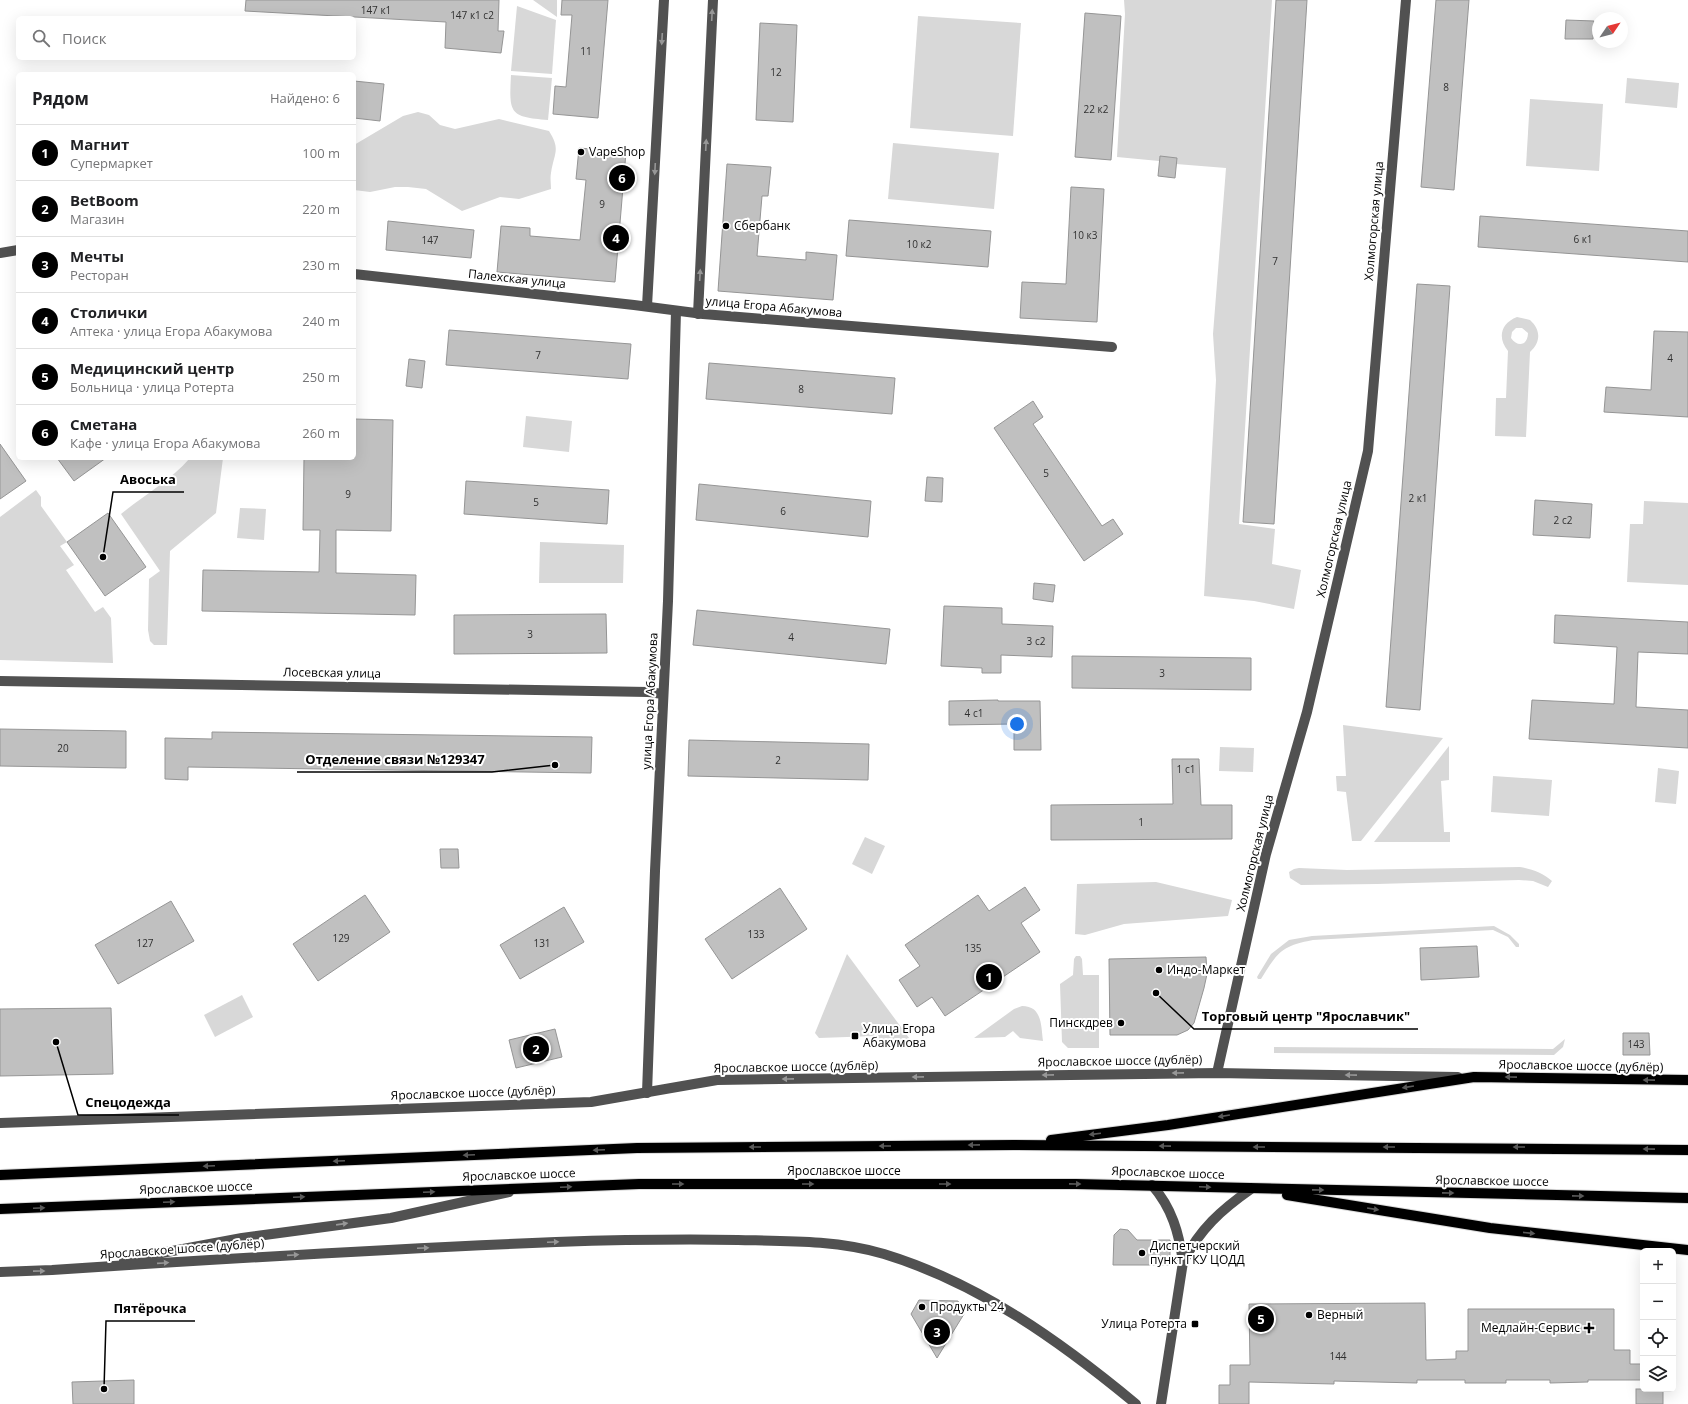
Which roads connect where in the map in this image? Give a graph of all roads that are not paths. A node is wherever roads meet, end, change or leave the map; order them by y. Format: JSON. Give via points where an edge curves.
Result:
{"nodes":[{"id":1,"x":664,"y":0,"type":"edge"},
{"id":2,"x":713,"y":0,"type":"edge"},
{"id":3,"x":1406,"y":0,"type":"edge"},
{"id":4,"x":16,"y":250,"type":"edge"},
{"id":5,"x":0,"y":253,"type":"edge"},
{"id":6,"x":356,"y":274,"type":"edge"},
{"id":7,"x":647,"y":306,"type":"junction"},
{"id":8,"x":676,"y":311,"type":"junction"},
{"id":9,"x":698,"y":314,"type":"junction"},
{"id":10,"x":1112,"y":347,"type":"dead end"},
{"id":11,"x":0,"y":681,"type":"edge"},
{"id":12,"x":663,"y":694,"type":"junction"},
{"id":13,"x":1217,"y":1073,"type":"junction"},
{"id":14,"x":1474,"y":1077,"type":"junction"},
{"id":15,"x":1688,"y":1080,"type":"edge"},
{"id":16,"x":647,"y":1093,"type":"junction"},
{"id":17,"x":0,"y":1123,"type":"edge"},
{"id":18,"x":1013,"y":1145,"type":"junction"},
{"id":19,"x":1688,"y":1150,"type":"edge"},
{"id":20,"x":0,"y":1175,"type":"edge"},
{"id":21,"x":1152,"y":1186,"type":"junction"},
{"id":22,"x":527,"y":1188,"type":"junction"},
{"id":23,"x":1251,"y":1189,"type":"junction"},
{"id":24,"x":1688,"y":1198,"type":"edge"},
{"id":25,"x":0,"y":1209,"type":"edge"},
{"id":26,"x":1688,"y":1250,"type":"edge"},
{"id":27,"x":1183,"y":1262,"type":"junction"},
{"id":28,"x":82,"y":1268,"type":"junction"},
{"id":29,"x":0,"y":1272,"type":"edge"},
{"id":30,"x":1136,"y":1404,"type":"edge"},
{"id":31,"x":1161,"y":1404,"type":"edge"}],
"edges":[{"from":1,"to":7,"type":"street","one_way":true},
{"from":9,"to":2,"type":"street","name":"улица Егора Абакумова","one_way":true},
{"from":3,"to":13,"type":"street","name":"Холмогорская улица","via":[[1368,451],[1307,712],[1264,861]]},
{"from":4,"to":5,"type":"street"},
{"from":6,"to":7,"type":"street","name":"Палехская улица"},
{"from":7,"to":8,"type":"street","name":"Палехская улица"},
{"from":8,"to":9,"type":"street","name":"Палехская улица"},
{"from":8,"to":12,"type":"street","name":"улица Егора Абакумова"},
{"from":9,"to":10,"type":"street","name":"улица Егора Абакумова"},
{"from":11,"to":12,"type":"street","name":"Лосевская улица"},
{"from":12,"to":16,"type":"street","name":"улица Егора Абакумова"},
{"from":14,"to":13,"type":"street","name":"Ярославское шоссе (дублёр)","one_way":true},
{"from":13,"to":16,"type":"street","name":"Ярославское шоссе (дублёр)","one_way":true,"via":[[717,1080]]},
{"from":15,"to":14,"type":"main road","name":"Ярославское шоссе (дублёр)","one_way":true},
{"from":14,"to":18,"type":"main road","name":"Ярославское шоссе (дублёр)","one_way":true,"via":[[1168,1125]]},
{"from":16,"to":17,"type":"street","name":"Ярославское шоссе (дублёр)","via":[[591,1102]]},
{"from":19,"to":18,"type":"main road","name":"Ярославское шоссе","one_way":true},
{"from":18,"to":20,"type":"main road","name":"Ярославское шоссе","one_way":true,"via":[[638,1148]]},
{"from":22,"to":21,"type":"main road","name":"Ярославское шоссе","one_way":true,"via":[[639,1184]]},
{"from":21,"to":23,"type":"main road","name":"Ярославское шоссе","one_way":true},
{"from":21,"to":27,"type":"street","via":[[1170,1209],[1178,1233]]},
{"from":25,"to":22,"type":"main road","name":"Ярославское шоссе","one_way":true},
{"from":28,"to":22,"type":"street","one_way":true,"via":[[242,1238],[390,1218]]},
{"from":23,"to":24,"type":"main road","name":"Ярославское шоссе","one_way":true},
{"from":23,"to":26,"type":"main road","one_way":true,"via":[[1490,1228]]},
{"from":23,"to":27,"type":"street","via":[[1207,1225],[1194,1241]]},
{"from":27,"to":31,"type":"street"},
{"from":29,"to":28,"type":"street","name":"Ярославское шоссе (дублёр)","one_way":true},
{"from":28,"to":30,"type":"street","name":"Ярославское шоссе (дублёр)","one_way":true,"via":[[367,1250],[640,1238],[814,1241],[881,1253],[961,1283],[1041,1330]]}]}
